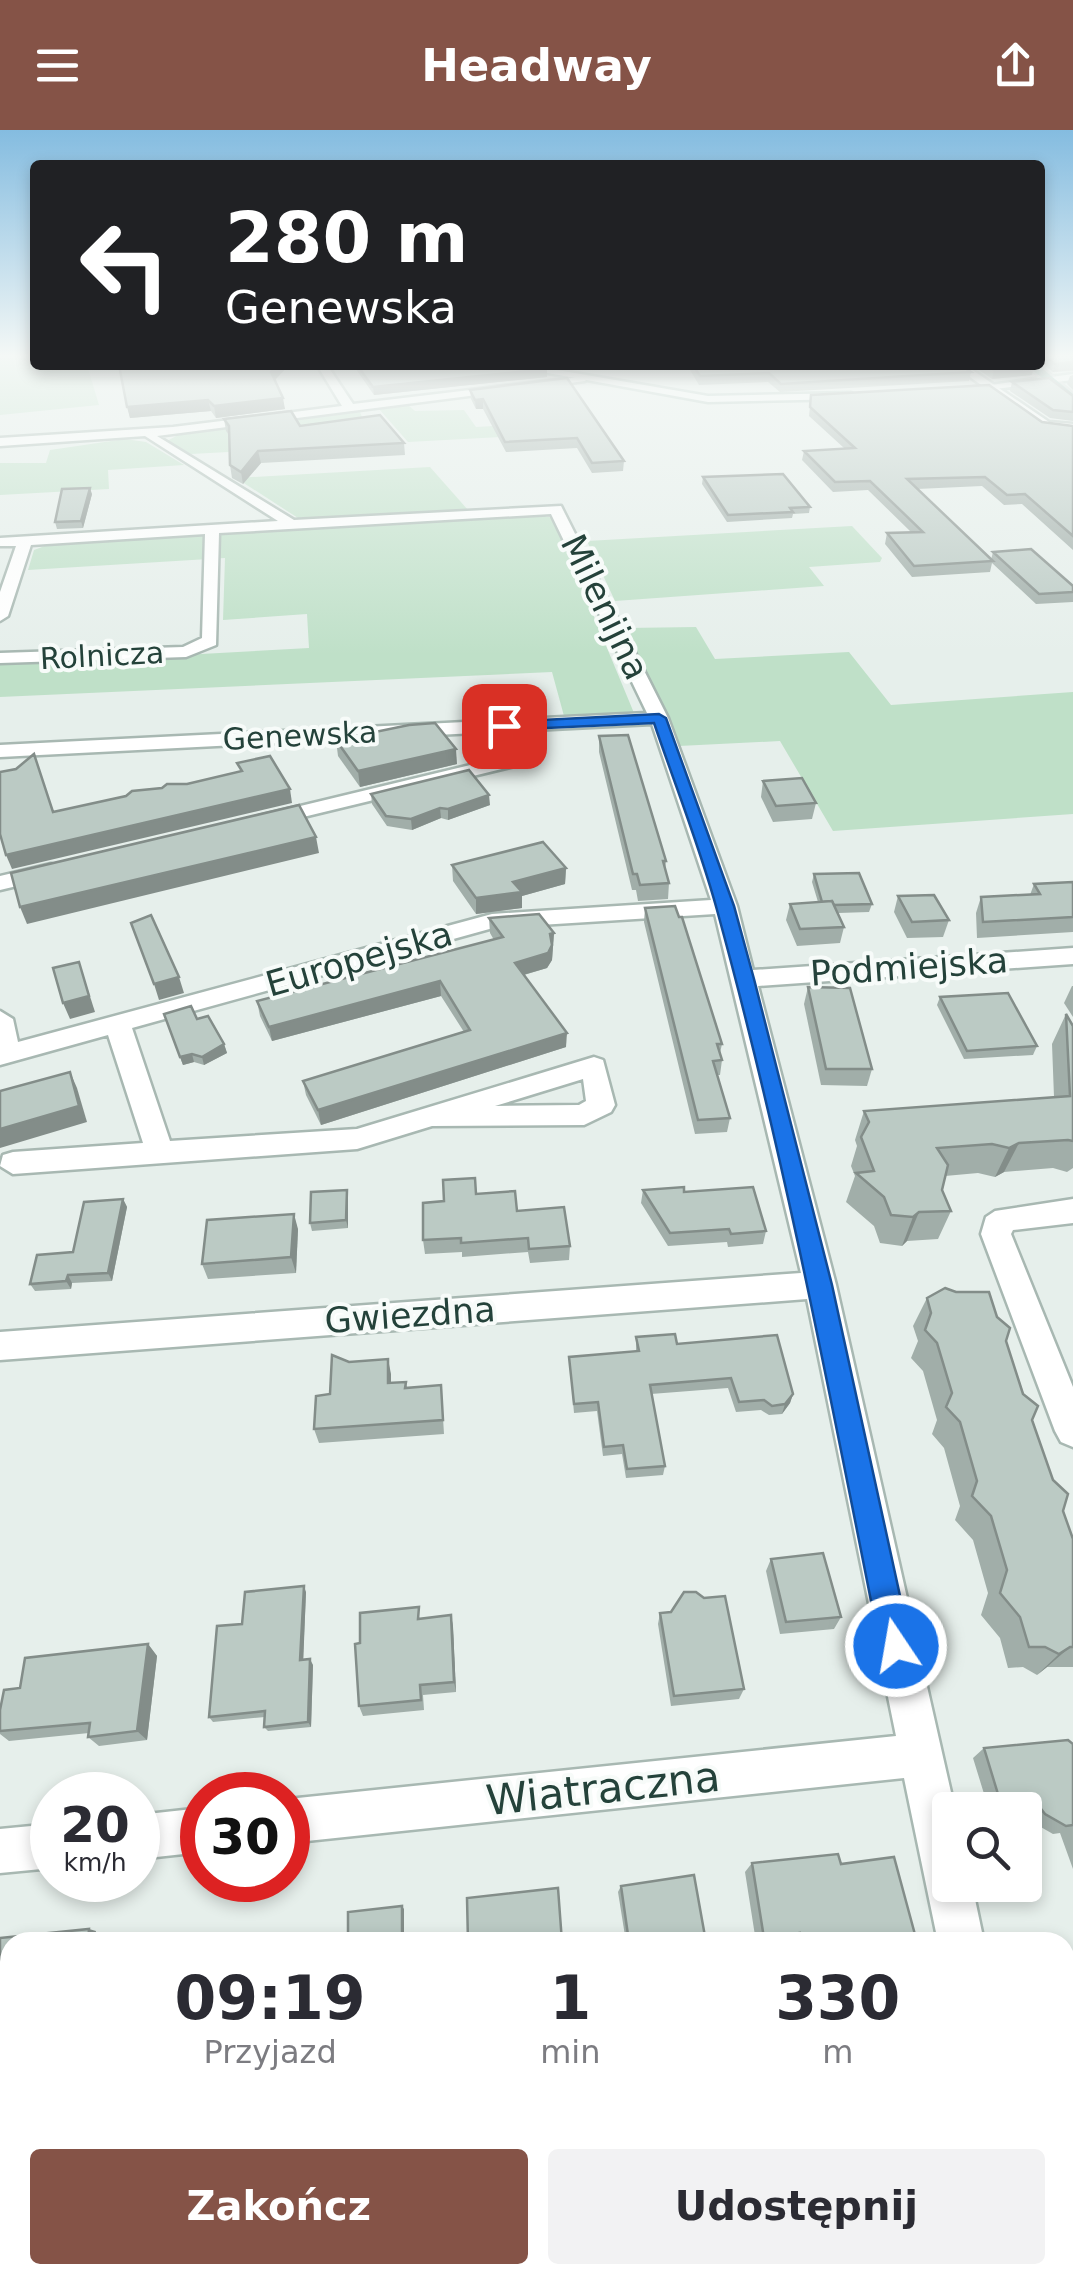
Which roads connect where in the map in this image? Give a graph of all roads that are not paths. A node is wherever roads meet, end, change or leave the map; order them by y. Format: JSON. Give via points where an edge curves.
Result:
{"nodes":[{"id":1,"x":179,"y":454,"type":"edge"},
{"id":2,"x":289,"y":523,"type":"junction"},
{"id":3,"x":212,"y":529,"type":"junction"},
{"id":4,"x":25,"y":540,"type":"junction"},
{"id":5,"x":0,"y":542,"type":"edge"},
{"id":6,"x":0,"y":616,"type":"edge"},
{"id":7,"x":0,"y":658,"type":"edge"},
{"id":8,"x":659,"y":718,"type":"junction"},
{"id":9,"x":0,"y":751,"type":"edge"},
{"id":10,"x":520,"y":759,"type":"dead end"},
{"id":11,"x":250,"y":823,"type":"edge"},
{"id":12,"x":77,"y":864,"type":"edge"},
{"id":13,"x":0,"y":883,"type":"edge"},
{"id":14,"x":725,"y":906,"type":"junction"},
{"id":15,"x":1073,"y":956,"type":"edge"},
{"id":16,"x":744,"y":979,"type":"junction"},
{"id":17,"x":0,"y":1019,"type":"edge"},
{"id":18,"x":118,"y":1026,"type":"junction"},
{"id":19,"x":4,"y":1055,"type":"edge"},
{"id":20,"x":435,"y":1117,"type":"junction"},
{"id":21,"x":160,"y":1153,"type":"junction"},
{"id":22,"x":13,"y":1162,"type":"dead end"},
{"id":23,"x":1073,"y":1211,"type":"edge"},
{"id":24,"x":820,"y":1285,"type":"junction"},
{"id":25,"x":0,"y":1346,"type":"edge"},
{"id":26,"x":1073,"y":1431,"type":"edge"},
{"id":27,"x":918,"y":1755,"type":"junction"},
{"id":28,"x":310,"y":1819,"type":"edge"},
{"id":29,"x":30,"y":1849,"type":"edge"},
{"id":30,"x":0,"y":1852,"type":"edge"},
{"id":31,"x":959,"y":1932,"type":"edge"}],
"edges":[{"from":1,"to":2,"type":"street"},
{"from":2,"to":3,"type":"street"},
{"from":2,"to":8,"type":"street","name":"Milenijna","via":[[556,509]]},
{"from":3,"to":4,"type":"street"},
{"from":3,"to":7,"type":"street","name":"Rolnicza","via":[[210,640],[199,648]]},
{"from":4,"to":5,"type":"street"},
{"from":4,"to":6,"type":"street","name":"Rolnicza"},
{"from":8,"to":9,"type":"street","name":"Genewska"},
{"from":8,"to":14,"type":"street","name":"Milenijna"},
{"from":10,"to":11,"type":"street"},
{"from":12,"to":13,"type":"street"},
{"from":14,"to":16,"type":"street","name":"Milenijna"},
{"from":14,"to":18,"type":"street","name":"Europejska","via":[[492,921]]},
{"from":15,"to":16,"type":"street","name":"Podmiejska"},
{"from":16,"to":24,"type":"street","name":"Milenijna"},
{"from":17,"to":19,"type":"street"},
{"from":18,"to":19,"type":"street","name":"Europejska"},
{"from":18,"to":21,"type":"street"},
{"from":20,"to":20,"type":"street","via":[[573,1073],[594,1066],[601,1105],[584,1115]]},
{"from":20,"to":21,"type":"street","via":[[357,1139]]},
{"from":21,"to":22,"type":"street"},
{"from":23,"to":26,"type":"street","via":[[1006,1219],[996,1234]]},
{"from":24,"to":25,"type":"street","name":"Gwiezdna"},
{"from":24,"to":27,"type":"street","name":"Milenijna"},
{"from":27,"to":28,"type":"street","name":"Wiatraczna"},
{"from":27,"to":31,"type":"street","name":"Milenijna"},
{"from":29,"to":30,"type":"street"}]}
